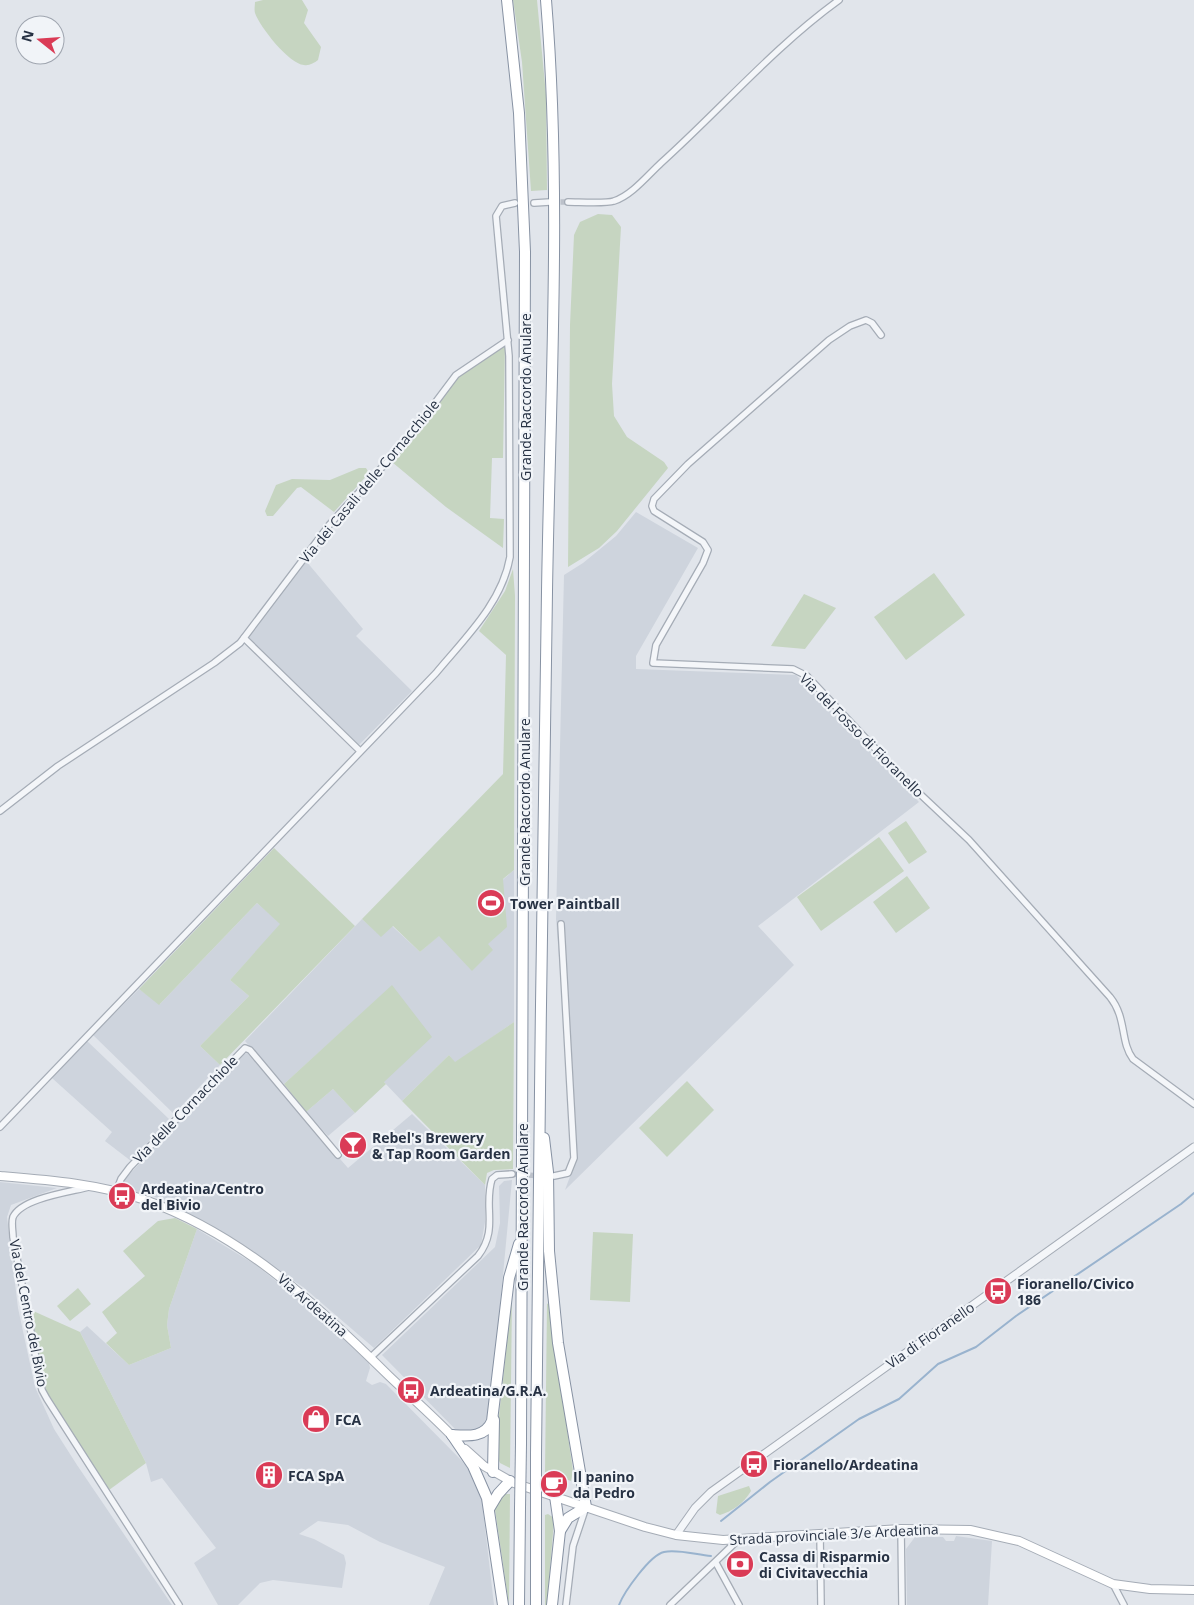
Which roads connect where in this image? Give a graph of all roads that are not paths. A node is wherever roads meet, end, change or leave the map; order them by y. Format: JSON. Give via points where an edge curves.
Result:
{"nodes":[{"id":1,"x":507,"y":0,"type":"edge"},
{"id":2,"x":546,"y":0,"type":"edge"},
{"id":3,"x":839,"y":0,"type":"edge"},
{"id":4,"x":550,"y":202,"type":"tunnel mouth"},
{"id":5,"x":568,"y":202,"type":"tunnel mouth"},
{"id":6,"x":515,"y":203,"type":"dead end"},
{"id":7,"x":534,"y":203,"type":"dead end"},
{"id":8,"x":881,"y":335,"type":"dead end"},
{"id":9,"x":508,"y":340,"type":"junction"},
{"id":10,"x":244,"y":638,"type":"junction"},
{"id":11,"x":360,"y":751,"type":"junction"},
{"id":12,"x":0,"y":811,"type":"edge"},
{"id":13,"x":561,"y":924,"type":"dead end"},
{"id":14,"x":1194,"y":1104,"type":"edge"},
{"id":15,"x":540,"y":1112,"type":"junction"},
{"id":16,"x":0,"y":1127,"type":"edge"},
{"id":17,"x":1194,"y":1147,"type":"edge"},
{"id":18,"x":338,"y":1155,"type":"dead end"},
{"id":19,"x":512,"y":1174,"type":"tunnel mouth"},
{"id":20,"x":0,"y":1176,"type":"edge"},
{"id":21,"x":554,"y":1176,"type":"dead end"},
{"id":22,"x":91,"y":1187,"type":"junction"},
{"id":23,"x":116,"y":1192,"type":"junction"},
{"id":24,"x":522,"y":1234,"type":"junction"},
{"id":25,"x":371,"y":1357,"type":"junction"},
{"id":26,"x":495,"y":1409,"type":"junction"},
{"id":27,"x":452,"y":1435,"type":"junction"},
{"id":28,"x":493,"y":1472,"type":"junction"},
{"id":29,"x":510,"y":1481,"type":"junction"},
{"id":30,"x":555,"y":1496,"type":"junction"},
{"id":31,"x":586,"y":1507,"type":"junction"},
{"id":32,"x":489,"y":1509,"type":"junction"},
{"id":33,"x":901,"y":1529,"type":"junction"},
{"id":34,"x":560,"y":1531,"type":"junction"},
{"id":35,"x":820,"y":1534,"type":"junction"},
{"id":36,"x":676,"y":1535,"type":"junction"},
{"id":37,"x":738,"y":1540,"type":"junction"},
{"id":38,"x":716,"y":1563,"type":"junction"},
{"id":39,"x":1113,"y":1584,"type":"junction"},
{"id":40,"x":1194,"y":1590,"type":"edge"},
{"id":41,"x":179,"y":1605,"type":"edge"},
{"id":42,"x":503,"y":1605,"type":"edge"},
{"id":43,"x":519,"y":1605,"type":"edge"},
{"id":44,"x":536,"y":1605,"type":"edge"},
{"id":45,"x":552,"y":1605,"type":"edge"},
{"id":46,"x":566,"y":1605,"type":"edge"},
{"id":47,"x":670,"y":1605,"type":"edge"},
{"id":48,"x":739,"y":1605,"type":"edge"},
{"id":49,"x":821,"y":1605,"type":"edge"},
{"id":50,"x":902,"y":1605,"type":"edge"},
{"id":51,"x":1124,"y":1605,"type":"edge"}],
"edges":[{"from":1,"to":24,"type":"highway","name":"Grande Raccordo Anulare","via":[[520,123],[525,252]]},
{"from":2,"to":15,"type":"highway","name":"Grande Raccordo Anulare","via":[[552,74],[553,222]]},
{"from":3,"to":5,"type":"street","via":[[784,44],[627,193],[614,202]]},
{"from":4,"to":7,"type":"street"},
{"from":6,"to":9,"type":"street","via":[[502,206],[496,216]]},
{"from":8,"to":14,"type":"street","name":"Via del Fosso di Fioranello","via":[[866,320],[829,340],[688,464],[654,499],[654,511],[704,542],[708,550],[656,645],[654,663],[793,669],[807,676],[904,779],[969,840],[1113,1001],[1121,1016],[1133,1059]]},
{"from":9,"to":10,"type":"street","name":"Via dei Casali delle Cornacchiole","via":[[456,375],[408,439],[330,524]]},
{"from":9,"to":11,"type":"street","via":[[510,557],[504,582],[436,673]]},
{"from":10,"to":11,"type":"street"},
{"from":10,"to":12,"type":"street","name":"Via dei Casali delle Cornacchiole","via":[[214,663],[58,766]]},
{"from":11,"to":16,"type":"street"},
{"from":13,"to":21,"type":"street","via":[[574,1158],[568,1173]]},
{"from":15,"to":31,"type":"highway","via":[[547,1158],[549,1251],[558,1343]]},
{"from":15,"to":44,"type":"highway","name":"Grande Raccordo Anulare","bridge":true},
{"from":17,"to":36,"type":"street","name":"Via di Fioranello","via":[[711,1492]]},
{"from":18,"to":23,"type":"street","name":"Via delle Cornacchiole","via":[[245,1048],[130,1167],[120,1179]]},
{"from":19,"to":25,"type":"street","via":[[497,1175],[492,1179],[490,1226],[482,1252]]},
{"from":20,"to":22,"type":"main road","name":"Via Ardeatina"},
{"from":22,"to":23,"type":"main road","name":"Via Ardeatina"},
{"from":22,"to":41,"type":"street","name":"Via del Centro del Bivio","via":[[45,1197],[20,1210],[13,1218],[13,1237],[42,1390]]},
{"from":23,"to":25,"type":"main road","name":"Via Ardeatina","via":[[173,1211],[247,1252],[287,1281]]},
{"from":24,"to":26,"type":"highway","via":[[509,1278]]},
{"from":24,"to":43,"type":"highway","name":"Grande Raccordo Anulare","bridge":true},
{"from":25,"to":27,"type":"main road","name":"Via Ardeatina"},
{"from":26,"to":27,"type":"highway","via":[[491,1424],[483,1433]]},
{"from":26,"to":28,"type":"highway"},
{"from":27,"to":28,"type":"main road","name":"Via Ardeatina"},
{"from":27,"to":32,"type":"highway","via":[[478,1475]]},
{"from":28,"to":29,"type":"main road","name":"Via Ardeatina"},
{"from":29,"to":30,"type":"main road","name":"Via Ardeatina"},
{"from":29,"to":32,"type":"highway"},
{"from":30,"to":31,"type":"main road","name":"Via Ardeatina"},
{"from":30,"to":34,"type":"highway"},
{"from":31,"to":34,"type":"highway","via":[[568,1518]]},
{"from":31,"to":36,"type":"main road","name":"Strada provinciale 3/e Ardeatina"},
{"from":31,"to":46,"type":"street","via":[[574,1546]]},
{"from":32,"to":42,"type":"highway"},
{"from":33,"to":35,"type":"main road","name":"Strada provinciale 3/e Ardeatina"},
{"from":33,"to":39,"type":"main road","name":"Strada provinciale 3/e Ardeatina","via":[[952,1528],[1006,1536]]},
{"from":33,"to":50,"type":"street"},
{"from":34,"to":45,"type":"highway"},
{"from":35,"to":37,"type":"main road","name":"Strada provinciale 3/e Ardeatina"},
{"from":35,"to":49,"type":"street"},
{"from":36,"to":37,"type":"main road","name":"Strada provinciale 3/e Ardeatina"},
{"from":37,"to":38,"type":"street"},
{"from":38,"to":47,"type":"street"},
{"from":38,"to":48,"type":"street"},
{"from":39,"to":40,"type":"main road","name":"Strada provinciale 3/e Ardeatina"},
{"from":39,"to":51,"type":"street"}]}
